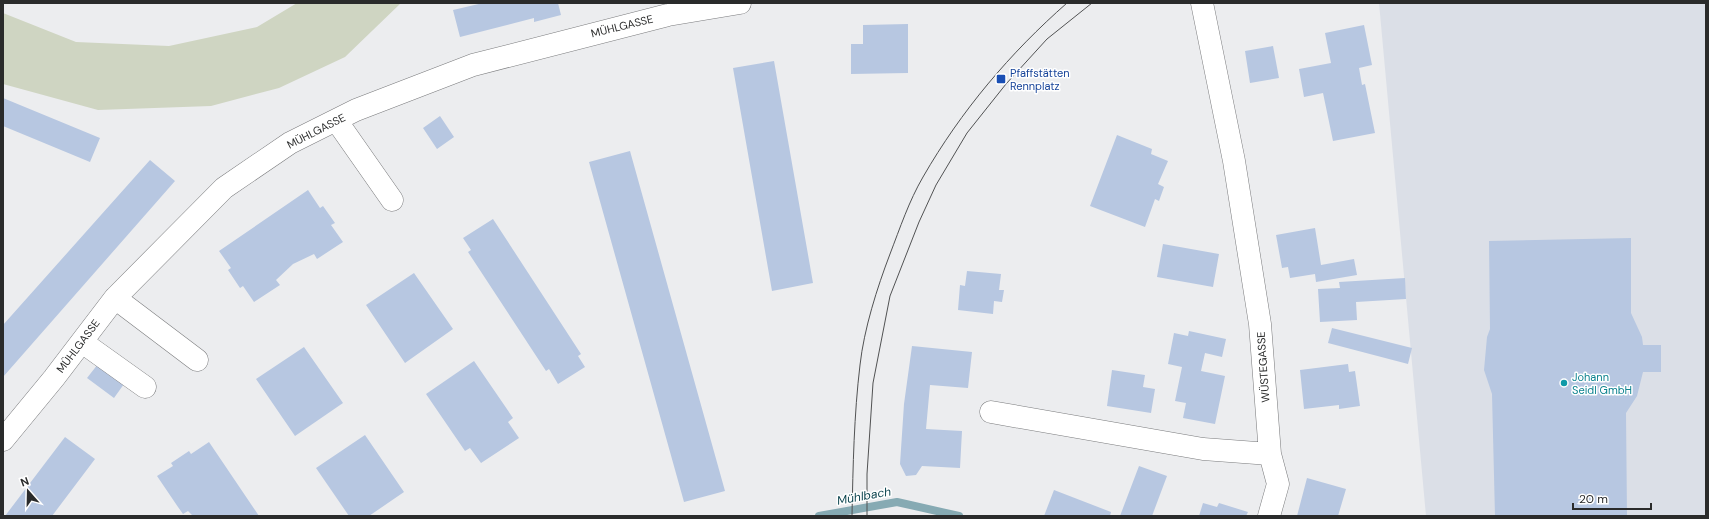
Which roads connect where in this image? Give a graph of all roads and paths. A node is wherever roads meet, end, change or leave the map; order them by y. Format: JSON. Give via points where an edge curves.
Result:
{"nodes":[{"id":1,"x":740,"y":3,"type":"edge"},
{"id":2,"x":1202,"y":3,"type":"edge"},
{"id":3,"x":666,"y":9,"type":"edge"},
{"id":4,"x":336,"y":120,"type":"junction"},
{"id":5,"x":392,"y":200,"type":"dead end"},
{"id":6,"x":115,"y":298,"type":"junction"},
{"id":7,"x":82,"y":342,"type":"junction"},
{"id":8,"x":197,"y":360,"type":"dead end"},
{"id":9,"x":145,"y":387,"type":"dead end"},
{"id":10,"x":991,"y":412,"type":"dead end"},
{"id":11,"x":3,"y":440,"type":"edge"},
{"id":12,"x":1270,"y":454,"type":"junction"},
{"id":13,"x":1270,"y":516,"type":"edge"}],
"edges":[{"from":1,"to":3,"type":"street","name":"MÜHLGASSE"},
{"from":2,"to":12,"type":"street","name":"WÜSTEGASSE","via":[[1234,162],[1260,324]]},
{"from":3,"to":4,"type":"street","name":"MÜHLGASSE","via":[[473,65]]},
{"from":4,"to":5,"type":"street"},
{"from":4,"to":6,"type":"street","name":"MÜHLGASSE","via":[[290,143],[224,188]]},
{"from":6,"to":7,"type":"street","name":"MÜHLGASSE"},
{"from":6,"to":8,"type":"street"},
{"from":7,"to":9,"type":"street"},
{"from":7,"to":11,"type":"street","name":"MÜHLGASSE"},
{"from":10,"to":12,"type":"street","via":[[1203,449]]},
{"from":12,"to":13,"type":"street","name":"WÜSTEGASSE","via":[[1278,484]]}]}
